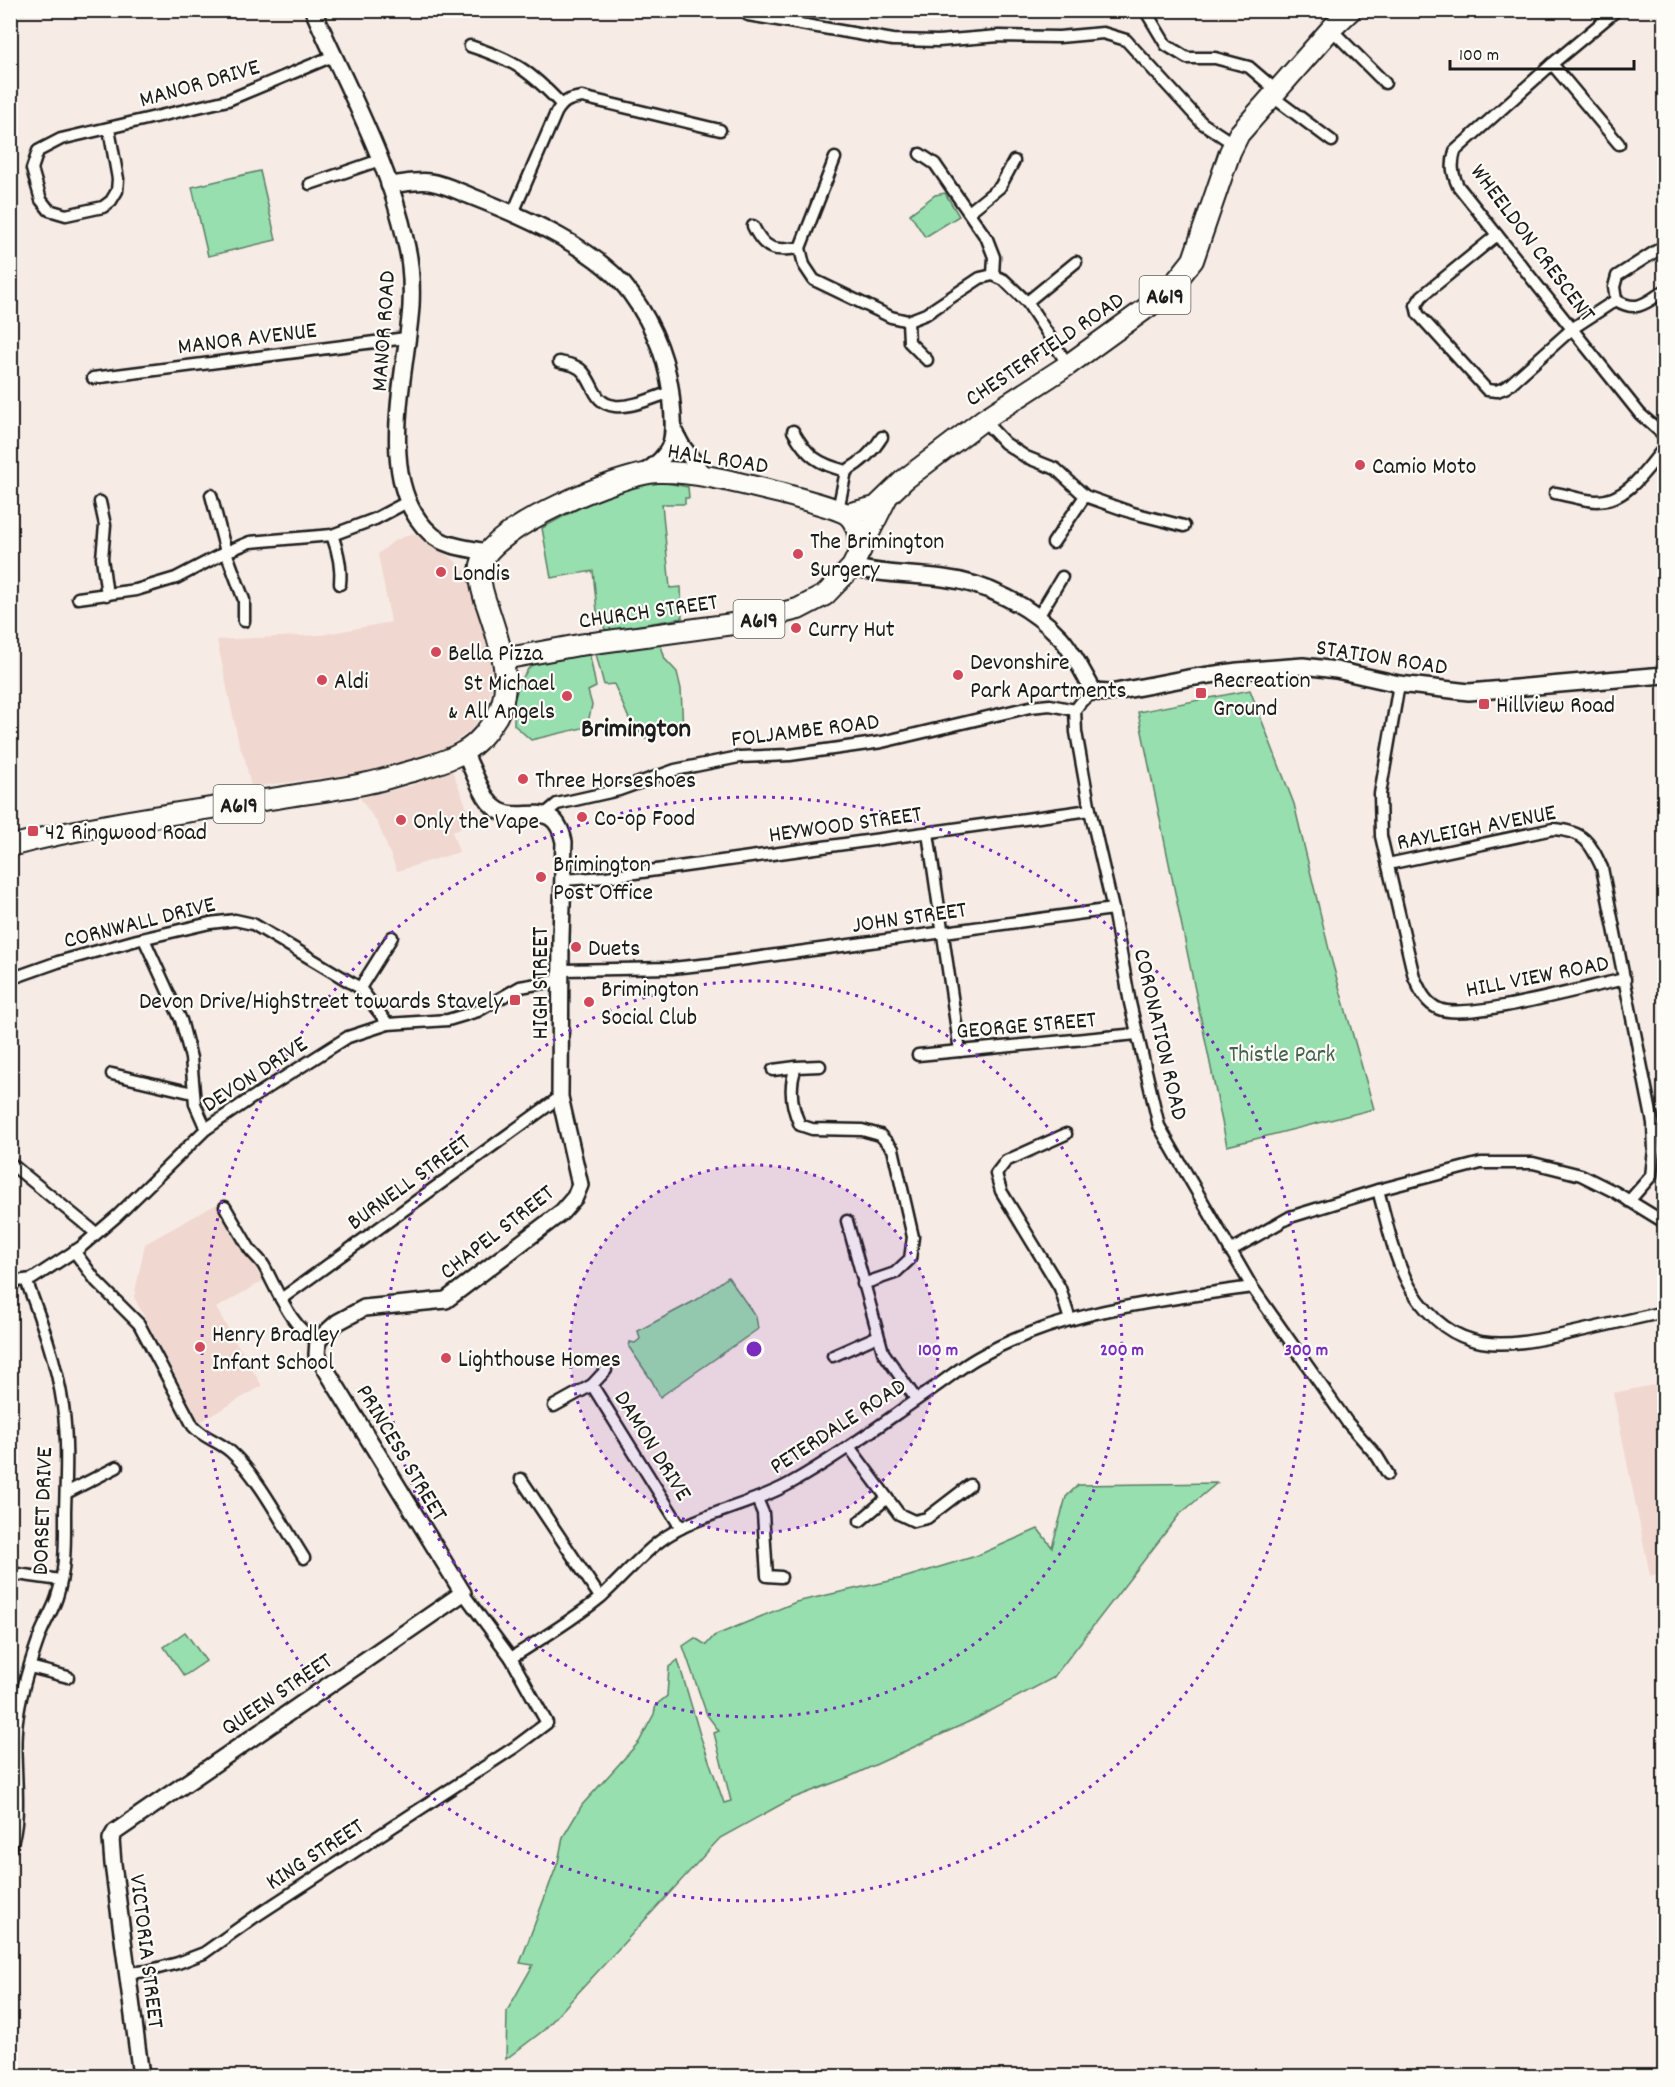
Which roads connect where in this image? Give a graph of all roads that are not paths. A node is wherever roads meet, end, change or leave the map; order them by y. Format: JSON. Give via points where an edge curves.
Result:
{"nodes":[{"id":1,"x":313,"y":10,"type":"edge"},
{"id":2,"x":749,"y":10,"type":"edge"},
{"id":3,"x":1145,"y":10,"type":"edge"},
{"id":4,"x":1351,"y":10,"type":"edge"},
{"id":5,"x":1617,"y":10,"type":"edge"},
{"id":6,"x":1331,"y":29,"type":"junction"},
{"id":7,"x":470,"y":46,"type":"dead end"},
{"id":8,"x":333,"y":56,"type":"junction"},
{"id":9,"x":1552,"y":64,"type":"junction"},
{"id":10,"x":1385,"y":83,"type":"dead end"},
{"id":11,"x":1275,"y":94,"type":"junction"},
{"id":12,"x":561,"y":104,"type":"junction"},
{"id":13,"x":108,"y":129,"type":"junction"},
{"id":14,"x":720,"y":130,"type":"dead end"},
{"id":15,"x":1332,"y":141,"type":"dead end"},
{"id":16,"x":1234,"y":144,"type":"junction"},
{"id":17,"x":1619,"y":144,"type":"dead end"},
{"id":18,"x":920,"y":154,"type":"dead end"},
{"id":19,"x":835,"y":158,"type":"dead end"},
{"id":20,"x":380,"y":160,"type":"junction"},
{"id":21,"x":1014,"y":161,"type":"dead end"},
{"id":22,"x":310,"y":184,"type":"dead end"},
{"id":23,"x":389,"y":185,"type":"junction"},
{"id":24,"x":969,"y":212,"type":"junction"},
{"id":25,"x":513,"y":213,"type":"junction"},
{"id":26,"x":753,"y":226,"type":"dead end"},
{"id":27,"x":1497,"y":235,"type":"junction"},
{"id":28,"x":1665,"y":246,"type":"edge"},
{"id":29,"x":800,"y":248,"type":"junction"},
{"id":30,"x":1076,"y":261,"type":"dead end"},
{"id":31,"x":993,"y":275,"type":"junction"},
{"id":32,"x":1665,"y":291,"type":"edge"},
{"id":33,"x":1616,"y":300,"type":"junction"},
{"id":34,"x":1027,"y":302,"type":"junction"},
{"id":35,"x":908,"y":321,"type":"junction"},
{"id":36,"x":1573,"y":328,"type":"junction"},
{"id":37,"x":406,"y":338,"type":"junction"},
{"id":38,"x":927,"y":360,"type":"dead end"},
{"id":39,"x":559,"y":362,"type":"dead end"},
{"id":40,"x":1068,"y":365,"type":"junction"},
{"id":41,"x":93,"y":378,"type":"dead end"},
{"id":42,"x":671,"y":392,"type":"junction"},
{"id":43,"x":983,"y":420,"type":"junction"},
{"id":44,"x":793,"y":431,"type":"dead end"},
{"id":45,"x":675,"y":433,"type":"junction"},
{"id":46,"x":1665,"y":435,"type":"edge"},
{"id":47,"x":882,"y":437,"type":"dead end"},
{"id":48,"x":1665,"y":448,"type":"edge"},
{"id":49,"x":846,"y":471,"type":"junction"},
{"id":50,"x":643,"y":473,"type":"junction"},
{"id":51,"x":705,"y":477,"type":"junction"},
{"id":52,"x":1556,"y":493,"type":"dead end"},
{"id":53,"x":211,"y":495,"type":"dead end"},
{"id":54,"x":1085,"y":496,"type":"junction"},
{"id":55,"x":886,"y":499,"type":"junction"},
{"id":56,"x":409,"y":501,"type":"junction"},
{"id":57,"x":100,"y":502,"type":"dead end"},
{"id":58,"x":842,"y":512,"type":"junction"},
{"id":59,"x":1184,"y":526,"type":"dead end"},
{"id":60,"x":332,"y":535,"type":"junction"},
{"id":61,"x":1053,"y":543,"type":"dead end"},
{"id":62,"x":226,"y":552,"type":"junction"},
{"id":63,"x":486,"y":552,"type":"junction"},
{"id":64,"x":856,"y":559,"type":"junction"},
{"id":65,"x":1062,"y":577,"type":"dead end"},
{"id":66,"x":340,"y":584,"type":"dead end"},
{"id":67,"x":107,"y":595,"type":"junction"},
{"id":68,"x":78,"y":598,"type":"dead end"},
{"id":69,"x":1038,"y":617,"type":"junction"},
{"id":70,"x":244,"y":621,"type":"dead end"},
{"id":71,"x":544,"y":651,"type":"junction"},
{"id":72,"x":503,"y":659,"type":"junction"},
{"id":73,"x":1665,"y":675,"type":"edge"},
{"id":74,"x":1400,"y":684,"type":"junction"},
{"id":75,"x":506,"y":692,"type":"junction"},
{"id":76,"x":1094,"y":692,"type":"junction"},
{"id":77,"x":1075,"y":710,"type":"junction"},
{"id":78,"x":464,"y":752,"type":"junction"},
{"id":79,"x":1090,"y":810,"type":"junction"},
{"id":80,"x":544,"y":814,"type":"junction"},
{"id":81,"x":928,"y":833,"type":"junction"},
{"id":82,"x":10,"y":846,"type":"edge"},
{"id":83,"x":1388,"y":864,"type":"junction"},
{"id":84,"x":563,"y":880,"type":"junction"},
{"id":85,"x":1113,"y":909,"type":"junction"},
{"id":86,"x":942,"y":933,"type":"junction"},
{"id":87,"x":392,"y":937,"type":"dead end"},
{"id":88,"x":144,"y":939,"type":"junction"},
{"id":89,"x":562,"y":975,"type":"junction"},
{"id":90,"x":10,"y":979,"type":"edge"},
{"id":91,"x":1624,"y":979,"type":"junction"},
{"id":92,"x":360,"y":988,"type":"junction"},
{"id":93,"x":388,"y":1024,"type":"junction"},
{"id":94,"x":1137,"y":1034,"type":"junction"},
{"id":95,"x":960,"y":1051,"type":"junction"},
{"id":96,"x":918,"y":1055,"type":"dead end"},
{"id":97,"x":820,"y":1066,"type":"dead end"},
{"id":98,"x":796,"y":1067,"type":"junction"},
{"id":99,"x":773,"y":1070,"type":"dead end"},
{"id":100,"x":112,"y":1074,"type":"dead end"},
{"id":101,"x":193,"y":1093,"type":"junction"},
{"id":102,"x":560,"y":1097,"type":"junction"},
{"id":103,"x":206,"y":1130,"type":"junction"},
{"id":104,"x":1066,"y":1134,"type":"dead end"},
{"id":105,"x":10,"y":1163,"type":"edge"},
{"id":106,"x":1378,"y":1190,"type":"junction"},
{"id":107,"x":1629,"y":1201,"type":"junction"},
{"id":108,"x":225,"y":1207,"type":"dead end"},
{"id":109,"x":848,"y":1221,"type":"dead end"},
{"id":110,"x":1665,"y":1222,"type":"edge"},
{"id":111,"x":96,"y":1233,"type":"junction"},
{"id":112,"x":74,"y":1251,"type":"junction"},
{"id":113,"x":1230,"y":1251,"type":"junction"},
{"id":114,"x":26,"y":1280,"type":"junction"},
{"id":115,"x":10,"y":1282,"type":"edge"},
{"id":116,"x":863,"y":1284,"type":"junction"},
{"id":117,"x":1252,"y":1287,"type":"junction"},
{"id":118,"x":281,"y":1299,"type":"junction"},
{"id":119,"x":1665,"y":1312,"type":"edge"},
{"id":120,"x":1070,"y":1320,"type":"junction"},
{"id":121,"x":878,"y":1336,"type":"junction"},
{"id":122,"x":318,"y":1340,"type":"junction"},
{"id":123,"x":833,"y":1356,"type":"dead end"},
{"id":124,"x":606,"y":1370,"type":"dead end"},
{"id":125,"x":592,"y":1385,"type":"junction"},
{"id":126,"x":916,"y":1400,"type":"junction"},
{"id":127,"x":554,"y":1406,"type":"dead end"},
{"id":128,"x":850,"y":1448,"type":"junction"},
{"id":129,"x":117,"y":1467,"type":"dead end"},
{"id":130,"x":1388,"y":1474,"type":"dead end"},
{"id":131,"x":521,"y":1479,"type":"dead end"},
{"id":132,"x":970,"y":1485,"type":"dead end"},
{"id":133,"x":66,"y":1493,"type":"junction"},
{"id":134,"x":757,"y":1499,"type":"junction"},
{"id":135,"x":886,"y":1499,"type":"junction"},
{"id":136,"x":860,"y":1521,"type":"dead end"},
{"id":137,"x":681,"y":1528,"type":"junction"},
{"id":138,"x":304,"y":1558,"type":"dead end"},
{"id":139,"x":10,"y":1573,"type":"edge"},
{"id":140,"x":781,"y":1576,"type":"dead end"},
{"id":141,"x":60,"y":1580,"type":"junction"},
{"id":142,"x":464,"y":1593,"type":"junction"},
{"id":143,"x":600,"y":1598,"type":"junction"},
{"id":144,"x":511,"y":1658,"type":"junction"},
{"id":145,"x":30,"y":1667,"type":"junction"},
{"id":146,"x":68,"y":1677,"type":"dead end"},
{"id":147,"x":547,"y":1723,"type":"joint"},
{"id":148,"x":14,"y":1724,"type":"edge"},
{"id":149,"x":115,"y":1832,"type":"joint"},
{"id":150,"x":10,"y":1849,"type":"edge"},
{"id":151,"x":128,"y":1973,"type":"junction"},
{"id":152,"x":141,"y":2076,"type":"edge"}],
"edges":[{"from":1,"to":8,"type":"street","name":"MANOR ROAD"},
{"from":2,"to":16,"type":"street","via":[[748,15],[893,40],[1103,33],[1126,40],[1202,123]]},
{"from":3,"to":11,"type":"street","via":[[1166,45],[1187,58],[1215,58],[1250,67]]},
{"from":4,"to":6,"type":"highway","name":"CHESTERFIELD ROAD","number":"A619"},
{"from":5,"to":9,"type":"street","name":"WHEELDON CRESCENT"},
{"from":6,"to":10,"type":"street"},
{"from":6,"to":11,"type":"highway","name":"CHESTERFIELD ROAD","number":"A619"},
{"from":7,"to":12,"type":"street","via":[[500,56],[532,74]]},
{"from":8,"to":13,"type":"street","name":"MANOR DRIVE","via":[[228,100]]},
{"from":8,"to":20,"type":"street","name":"MANOR ROAD"},
{"from":9,"to":17,"type":"street"},
{"from":9,"to":27,"type":"street","name":"WHEELDON CRESCENT","via":[[1455,151],[1451,165],[1458,186]]},
{"from":11,"to":15,"type":"street"},
{"from":11,"to":16,"type":"highway","name":"CHESTERFIELD ROAD","number":"A619"},
{"from":12,"to":14,"type":"street","via":[[582,97]]},
{"from":12,"to":25,"type":"street"},
{"from":13,"to":13,"type":"street","name":"MANOR DRIVE","via":[[61,139],[38,151],[32,169],[41,200],[49,210],[66,215],[103,207],[111,201],[118,178]]},
{"from":16,"to":40,"type":"highway","name":"CHESTERFIELD ROAD","number":"A619","via":[[1193,260],[1166,294]]},
{"from":18,"to":24,"type":"street","via":[[935,164]]},
{"from":19,"to":29,"type":"street"},
{"from":20,"to":22,"type":"street"},
{"from":20,"to":23,"type":"street","name":"MANOR ROAD"},
{"from":21,"to":24,"type":"street","via":[[1000,187]]},
{"from":23,"to":25,"type":"street","via":[[430,182]]},
{"from":23,"to":37,"type":"street","name":"MANOR ROAD","via":[[396,200],[411,272]]},
{"from":24,"to":31,"type":"street","via":[[992,249]]},
{"from":25,"to":42,"type":"street","via":[[584,252],[630,292],[655,334]]},
{"from":26,"to":29,"type":"street","via":[[760,242],[777,251]]},
{"from":27,"to":36,"type":"street","name":"WHEELDON CRESCENT"},
{"from":27,"to":36,"type":"street","via":[[1422,296],[1416,305],[1418,314],[1487,390],[1497,391],[1507,387]]},
{"from":28,"to":33,"type":"street","via":[[1617,276]]},
{"from":29,"to":35,"type":"street","via":[[804,265],[814,280],[891,317]]},
{"from":30,"to":34,"type":"street"},
{"from":31,"to":34,"type":"street"},
{"from":31,"to":35,"type":"street","via":[[980,278],[926,314]]},
{"from":32,"to":33,"type":"street","via":[[1640,306],[1627,307]]},
{"from":33,"to":36,"type":"street"},
{"from":34,"to":40,"type":"street"},
{"from":35,"to":38,"type":"street","via":[[909,342]]},
{"from":36,"to":46,"type":"street","name":"WHEELDON CRESCENT","via":[[1640,414]]},
{"from":37,"to":41,"type":"street","name":"MANOR AVENUE"},
{"from":37,"to":56,"type":"street","name":"MANOR ROAD","via":[[397,463]]},
{"from":39,"to":42,"type":"street","via":[[576,366],[585,373],[601,401],[616,406]]},
{"from":40,"to":43,"type":"highway","name":"CHESTERFIELD ROAD","number":"A619"},
{"from":42,"to":45,"type":"street"},
{"from":43,"to":54,"type":"street","via":[[1005,443],[1056,469]]},
{"from":43,"to":55,"type":"highway","name":"CHESTERFIELD ROAD","number":"A619","via":[[904,480]]},
{"from":44,"to":49,"type":"street","via":[[812,458]]},
{"from":45,"to":50,"type":"street","via":[[664,457]]},
{"from":45,"to":51,"type":"street"},
{"from":47,"to":49,"type":"street","via":[[867,456]]},
{"from":48,"to":52,"type":"street","via":[[1618,496],[1598,501]]},
{"from":49,"to":58,"type":"street"},
{"from":50,"to":51,"type":"highway","name":"HALL ROAD"},
{"from":50,"to":63,"type":"highway","name":"HALL ROAD","via":[[562,503],[500,538]]},
{"from":51,"to":58,"type":"highway","name":"HALL ROAD"},
{"from":53,"to":62,"type":"street"},
{"from":54,"to":59,"type":"street"},
{"from":54,"to":61,"type":"street"},
{"from":55,"to":58,"type":"highway","name":"CHESTERFIELD ROAD","number":"A619","via":[[876,507]]},
{"from":55,"to":64,"type":"highway","name":"CHURCH STREET","number":"A619"},
{"from":56,"to":60,"type":"street"},
{"from":56,"to":63,"type":"street","name":"MANOR ROAD","via":[[431,534],[450,544]]},
{"from":57,"to":67,"type":"street","via":[[105,525],[102,558]]},
{"from":58,"to":64,"type":"highway","via":[[855,525],[859,538]]},
{"from":60,"to":62,"type":"street","via":[[250,542]]},
{"from":60,"to":66,"type":"street","via":[[338,550]]},
{"from":62,"to":67,"type":"street","via":[[176,578]]},
{"from":62,"to":70,"type":"street","via":[[244,600]]},
{"from":63,"to":72,"type":"highway","number":"A619","via":[[480,583]]},
{"from":64,"to":69,"type":"street","via":[[867,571],[978,585]]},
{"from":64,"to":71,"type":"highway","name":"CHURCH STREET","number":"A619","via":[[825,595],[798,609],[740,623]]},
{"from":65,"to":69,"type":"street"},
{"from":67,"to":68,"type":"street"},
{"from":69,"to":76,"type":"street","via":[[1062,638]]},
{"from":71,"to":72,"type":"highway","name":"CHURCH STREET","number":"A619"},
{"from":71,"to":75,"type":"highway","number":"A619"},
{"from":72,"to":75,"type":"highway","number":"A619"},
{"from":73,"to":74,"type":"street","name":"STATION ROAD","via":[[1469,692]]},
{"from":74,"to":76,"type":"street","name":"STATION ROAD","via":[[1303,666],[1238,671],[1110,693]]},
{"from":74,"to":83,"type":"street","name":"HILL VIEW ROAD","via":[[1380,794],[1381,836]]},
{"from":75,"to":78,"type":"highway","number":"A619","via":[[489,729]]},
{"from":76,"to":77,"type":"street"},
{"from":77,"to":79,"type":"street","name":"CORONATION ROAD"},
{"from":77,"to":80,"type":"street","name":"FOLJAMBE ROAD","via":[[1050,705],[1030,707],[882,742],[802,754],[739,757],[675,770],[619,790],[557,804]]},
{"from":78,"to":80,"type":"street","via":[[490,803],[517,817]]},
{"from":78,"to":82,"type":"highway","number":"A619","via":[[434,765],[369,783],[99,827]]},
{"from":79,"to":81,"type":"street","name":"HEYWOOD STREET"},
{"from":79,"to":85,"type":"street","name":"CORONATION ROAD"},
{"from":80,"to":84,"type":"street","name":"HIGH STREET","via":[[557,822],[562,831]]},
{"from":81,"to":84,"type":"street","name":"HEYWOOD STREET"},
{"from":81,"to":86,"type":"street"},
{"from":83,"to":91,"type":"street","name":"HILL VIEW ROAD","via":[[1414,977],[1422,995],[1439,1009],[1485,1010]]},
{"from":83,"to":91,"type":"street","name":"RAYLEIGH AVENUE","via":[[1553,829],[1572,830],[1584,838],[1602,868]]},
{"from":84,"to":89,"type":"street","name":"HIGH STREET"},
{"from":85,"to":86,"type":"street","name":"JOHN STREET"},
{"from":85,"to":94,"type":"street","name":"CORONATION ROAD"},
{"from":86,"to":89,"type":"street","name":"JOHN STREET","via":[[710,964]]},
{"from":86,"to":95,"type":"street"},
{"from":87,"to":92,"type":"street"},
{"from":88,"to":90,"type":"street","name":"CORNWALL DRIVE"},
{"from":88,"to":92,"type":"street","name":"CORNWALL DRIVE","via":[[210,923],[235,920],[253,924]]},
{"from":88,"to":101,"type":"street","via":[[180,1020],[191,1058]]},
{"from":89,"to":93,"type":"street","name":"DEVON DRIVE","via":[[520,987],[478,1011],[448,1020]]},
{"from":89,"to":102,"type":"street","name":"HIGH STREET"},
{"from":91,"to":107,"type":"street","name":"RAYLEIGH AVENUE","via":[[1653,1123],[1654,1150],[1651,1176]]},
{"from":92,"to":93,"type":"street","name":"CORNWALL DRIVE"},
{"from":93,"to":103,"type":"street","name":"DEVON DRIVE","via":[[348,1037]]},
{"from":94,"to":95,"type":"street","name":"GEORGE STREET"},
{"from":94,"to":113,"type":"street","name":"CORONATION ROAD","via":[[1159,1126]]},
{"from":95,"to":96,"type":"street","name":"GEORGE STREET"},
{"from":97,"to":98,"type":"street"},
{"from":98,"to":99,"type":"street"},
{"from":98,"to":116,"type":"street","via":[[791,1081],[794,1112],[800,1125],[812,1129],[862,1130],[880,1135],[893,1149],[913,1237],[910,1259],[895,1273]]},
{"from":100,"to":101,"type":"street"},
{"from":101,"to":103,"type":"street"},
{"from":102,"to":118,"type":"street","name":"BURNELL STREET"},
{"from":102,"to":122,"type":"street","name":"CHAPEL STREET","via":[[580,1185],[562,1212],[446,1300],[364,1308],[338,1322]]},
{"from":103,"to":111,"type":"street","name":"DEVON DRIVE"},
{"from":104,"to":120,"type":"street","via":[[1006,1161],[996,1174],[1000,1191],[1060,1288]]},
{"from":105,"to":111,"type":"street"},
{"from":106,"to":107,"type":"street","via":[[1480,1163],[1533,1163],[1581,1175]]},
{"from":106,"to":113,"type":"street","via":[[1290,1217]]},
{"from":106,"to":119,"type":"street","via":[[1410,1287],[1444,1326],[1467,1339],[1496,1345],[1525,1343]]},
{"from":107,"to":110,"type":"street"},
{"from":108,"to":118,"type":"street"},
{"from":109,"to":116,"type":"street"},
{"from":111,"to":112,"type":"street","name":"DEVON DRIVE"},
{"from":112,"to":114,"type":"street","name":"DEVON DRIVE"},
{"from":112,"to":138,"type":"street","via":[[97,1282],[139,1324],[193,1426],[246,1467]]},
{"from":113,"to":117,"type":"street","name":"CORONATION ROAD"},
{"from":114,"to":115,"type":"street","name":"DEVON DRIVE"},
{"from":114,"to":133,"type":"street","name":"DORSET DRIVE","via":[[56,1371],[63,1407]]},
{"from":116,"to":121,"type":"street"},
{"from":117,"to":120,"type":"street","name":"PETERDALE ROAD","via":[[1135,1304]]},
{"from":117,"to":130,"type":"street","name":"CORONATION ROAD"},
{"from":118,"to":122,"type":"street","via":[[302,1330]]},
{"from":120,"to":126,"type":"street","name":"PETERDALE ROAD","via":[[1027,1334],[976,1358]]},
{"from":121,"to":123,"type":"street"},
{"from":121,"to":126,"type":"street","via":[[883,1352]]},
{"from":122,"to":142,"type":"street","name":"PRINCESS STREET","via":[[317,1355]]},
{"from":124,"to":125,"type":"street","name":"DAMON DRIVE"},
{"from":125,"to":127,"type":"street","name":"DAMON DRIVE"},
{"from":125,"to":137,"type":"street","name":"DAMON DRIVE"},
{"from":126,"to":128,"type":"street","name":"PETERDALE ROAD"},
{"from":128,"to":134,"type":"street","name":"PETERDALE ROAD"},
{"from":128,"to":135,"type":"street"},
{"from":129,"to":133,"type":"street"},
{"from":131,"to":143,"type":"street"},
{"from":132,"to":135,"type":"street","via":[[927,1518],[914,1521],[899,1514]]},
{"from":133,"to":141,"type":"street","name":"DORSET DRIVE","via":[[65,1555]]},
{"from":134,"to":137,"type":"street","name":"PETERDALE ROAD"},
{"from":134,"to":140,"type":"street","via":[[763,1513],[767,1576]]},
{"from":135,"to":136,"type":"street"},
{"from":137,"to":143,"type":"street","name":"PETERDALE ROAD","via":[[660,1541]]},
{"from":139,"to":141,"type":"street"},
{"from":141,"to":145,"type":"street","name":"DORSET DRIVE"},
{"from":142,"to":144,"type":"street","name":"PRINCESS STREET"},
{"from":142,"to":149,"type":"street","name":"QUEEN STREET"},
{"from":143,"to":144,"type":"street","name":"PETERDALE ROAD"},
{"from":144,"to":147,"type":"street","name":"PRINCESS STREET"},
{"from":145,"to":146,"type":"street"},
{"from":145,"to":148,"type":"street","name":"DORSET DRIVE"},
{"from":147,"to":151,"type":"street","name":"KING STREET","via":[[204,1953]]},
{"from":148,"to":150,"type":"street","name":"DORSET DRIVE","via":[[17,1820],[16,1837]]},
{"from":149,"to":151,"type":"street","name":"VICTORIA STREET","via":[[111,1839]]},
{"from":151,"to":152,"type":"street","name":"VICTORIA STREET"}]}
